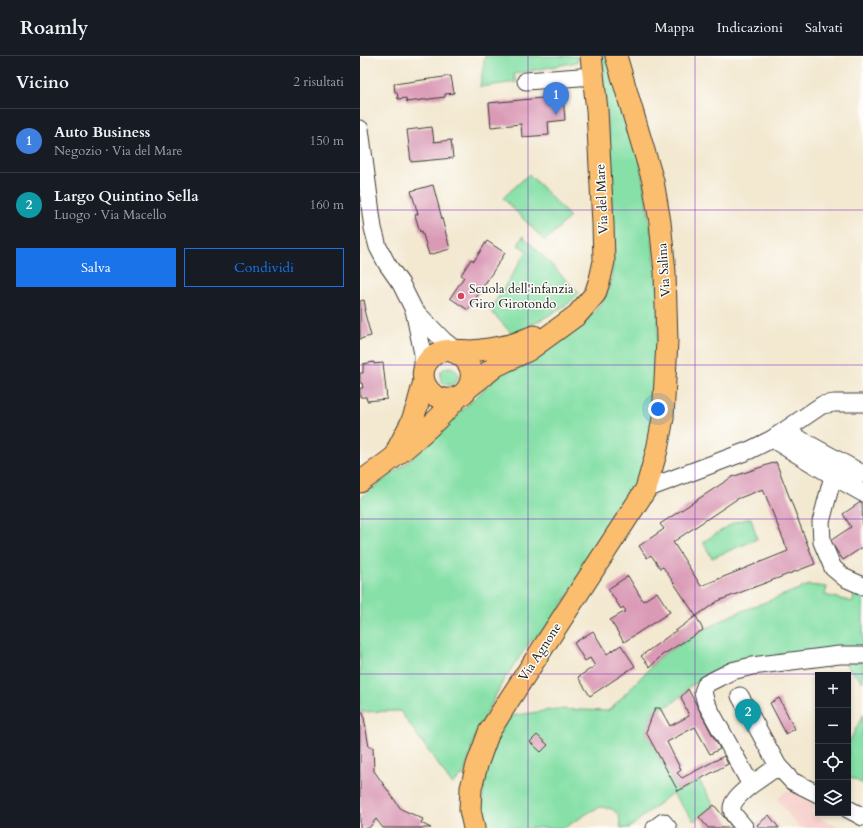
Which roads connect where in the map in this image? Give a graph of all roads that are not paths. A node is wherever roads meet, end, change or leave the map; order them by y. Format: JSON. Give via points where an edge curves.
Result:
{"nodes":[{"id":1,"x":616,"y":56,"type":"edge"},
{"id":2,"x":592,"y":66,"type":"edge"},
{"id":3,"x":526,"y":82,"type":"dead end"},
{"id":4,"x":360,"y":130,"type":"edge"},
{"id":5,"x":364,"y":184,"type":"edge"},
{"id":6,"x":414,"y":310,"type":"junction"},
{"id":7,"x":561,"y":327,"type":"junction"},
{"id":8,"x":455,"y":352,"type":"junction"},
{"id":9,"x":424,"y":376,"type":"junction"},
{"id":10,"x":464,"y":392,"type":"junction"},
{"id":11,"x":863,"y":403,"type":"edge"},
{"id":12,"x":778,"y":435,"type":"junction"},
{"id":13,"x":392,"y":460,"type":"junction"},
{"id":14,"x":863,"y":474,"type":"edge"},
{"id":15,"x":833,"y":476,"type":"junction"},
{"id":16,"x":360,"y":482,"type":"edge"},
{"id":17,"x":646,"y":489,"type":"junction"},
{"id":18,"x":863,"y":493,"type":"edge"},
{"id":19,"x":863,"y":586,"type":"edge"},
{"id":20,"x":863,"y":655,"type":"edge"},
{"id":21,"x":740,"y":696,"type":"dead end"},
{"id":22,"x":778,"y":766,"type":"junction"},
{"id":23,"x":751,"y":785,"type":"junction"},
{"id":24,"x":815,"y":792,"type":"edge"},
{"id":25,"x":851,"y":811,"type":"edge"},
{"id":26,"x":863,"y":817,"type":"edge"},
{"id":27,"x":474,"y":828,"type":"edge"},
{"id":28,"x":655,"y":828,"type":"edge"},
{"id":29,"x":668,"y":828,"type":"edge"},
{"id":30,"x":745,"y":828,"type":"edge"}],
"edges":[{"from":1,"to":17,"type":"main road","name":"Via Salina","via":[[653,181],[665,272],[667,341],[663,418]]},
{"from":2,"to":3,"type":"street"},
{"from":2,"to":7,"type":"main road","name":"Via del Mare","via":[[599,140],[604,261],[595,294],[577,315]]},
{"from":4,"to":5,"type":"street"},
{"from":5,"to":6,"type":"street","via":[[378,247]]},
{"from":6,"to":8,"type":"street"},
{"from":6,"to":9,"type":"street","via":[[423,354]]},
{"from":7,"to":8,"type":"main road","via":[[510,345]]},
{"from":7,"to":10,"type":"main road","name":"Via del Mare","via":[[529,350],[496,366]]},
{"from":8,"to":9,"type":"main road","via":[[444,351],[431,357],[426,363]]},
{"from":8,"to":10,"type":"main road","via":[[465,358],[472,373],[471,381]]},
{"from":9,"to":10,"type":"main road","via":[[427,388],[438,397],[452,399]]},
{"from":9,"to":13,"type":"main road","via":[[411,424]]},
{"from":10,"to":13,"type":"main road","name":"Via del Mare"},
{"from":11,"to":12,"type":"street","via":[[822,405]]},
{"from":12,"to":14,"type":"street","via":[[821,450]]},
{"from":12,"to":15,"type":"street"},
{"from":12,"to":17,"type":"street","via":[[750,450]]},
{"from":13,"to":16,"type":"main road","name":"Via del Mare"},
{"from":15,"to":18,"type":"street"},
{"from":15,"to":19,"type":"street","via":[[821,522],[822,542],[833,568],[845,578]]},
{"from":17,"to":27,"type":"main road","name":"Via Agnone","via":[[489,732],[471,788],[470,810]]},
{"from":20,"to":23,"type":"street","via":[[839,655],[752,666],[732,671],[706,684],[703,692],[706,703]]},
{"from":21,"to":22,"type":"street"},
{"from":22,"to":23,"type":"street"},
{"from":22,"to":24,"type":"street","via":[[792,781]]},
{"from":23,"to":30,"type":"street","via":[[739,795],[733,805],[733,813]]},
{"from":25,"to":26,"type":"street"},
{"from":28,"to":29,"type":"street","via":[[663,822]]}]}
